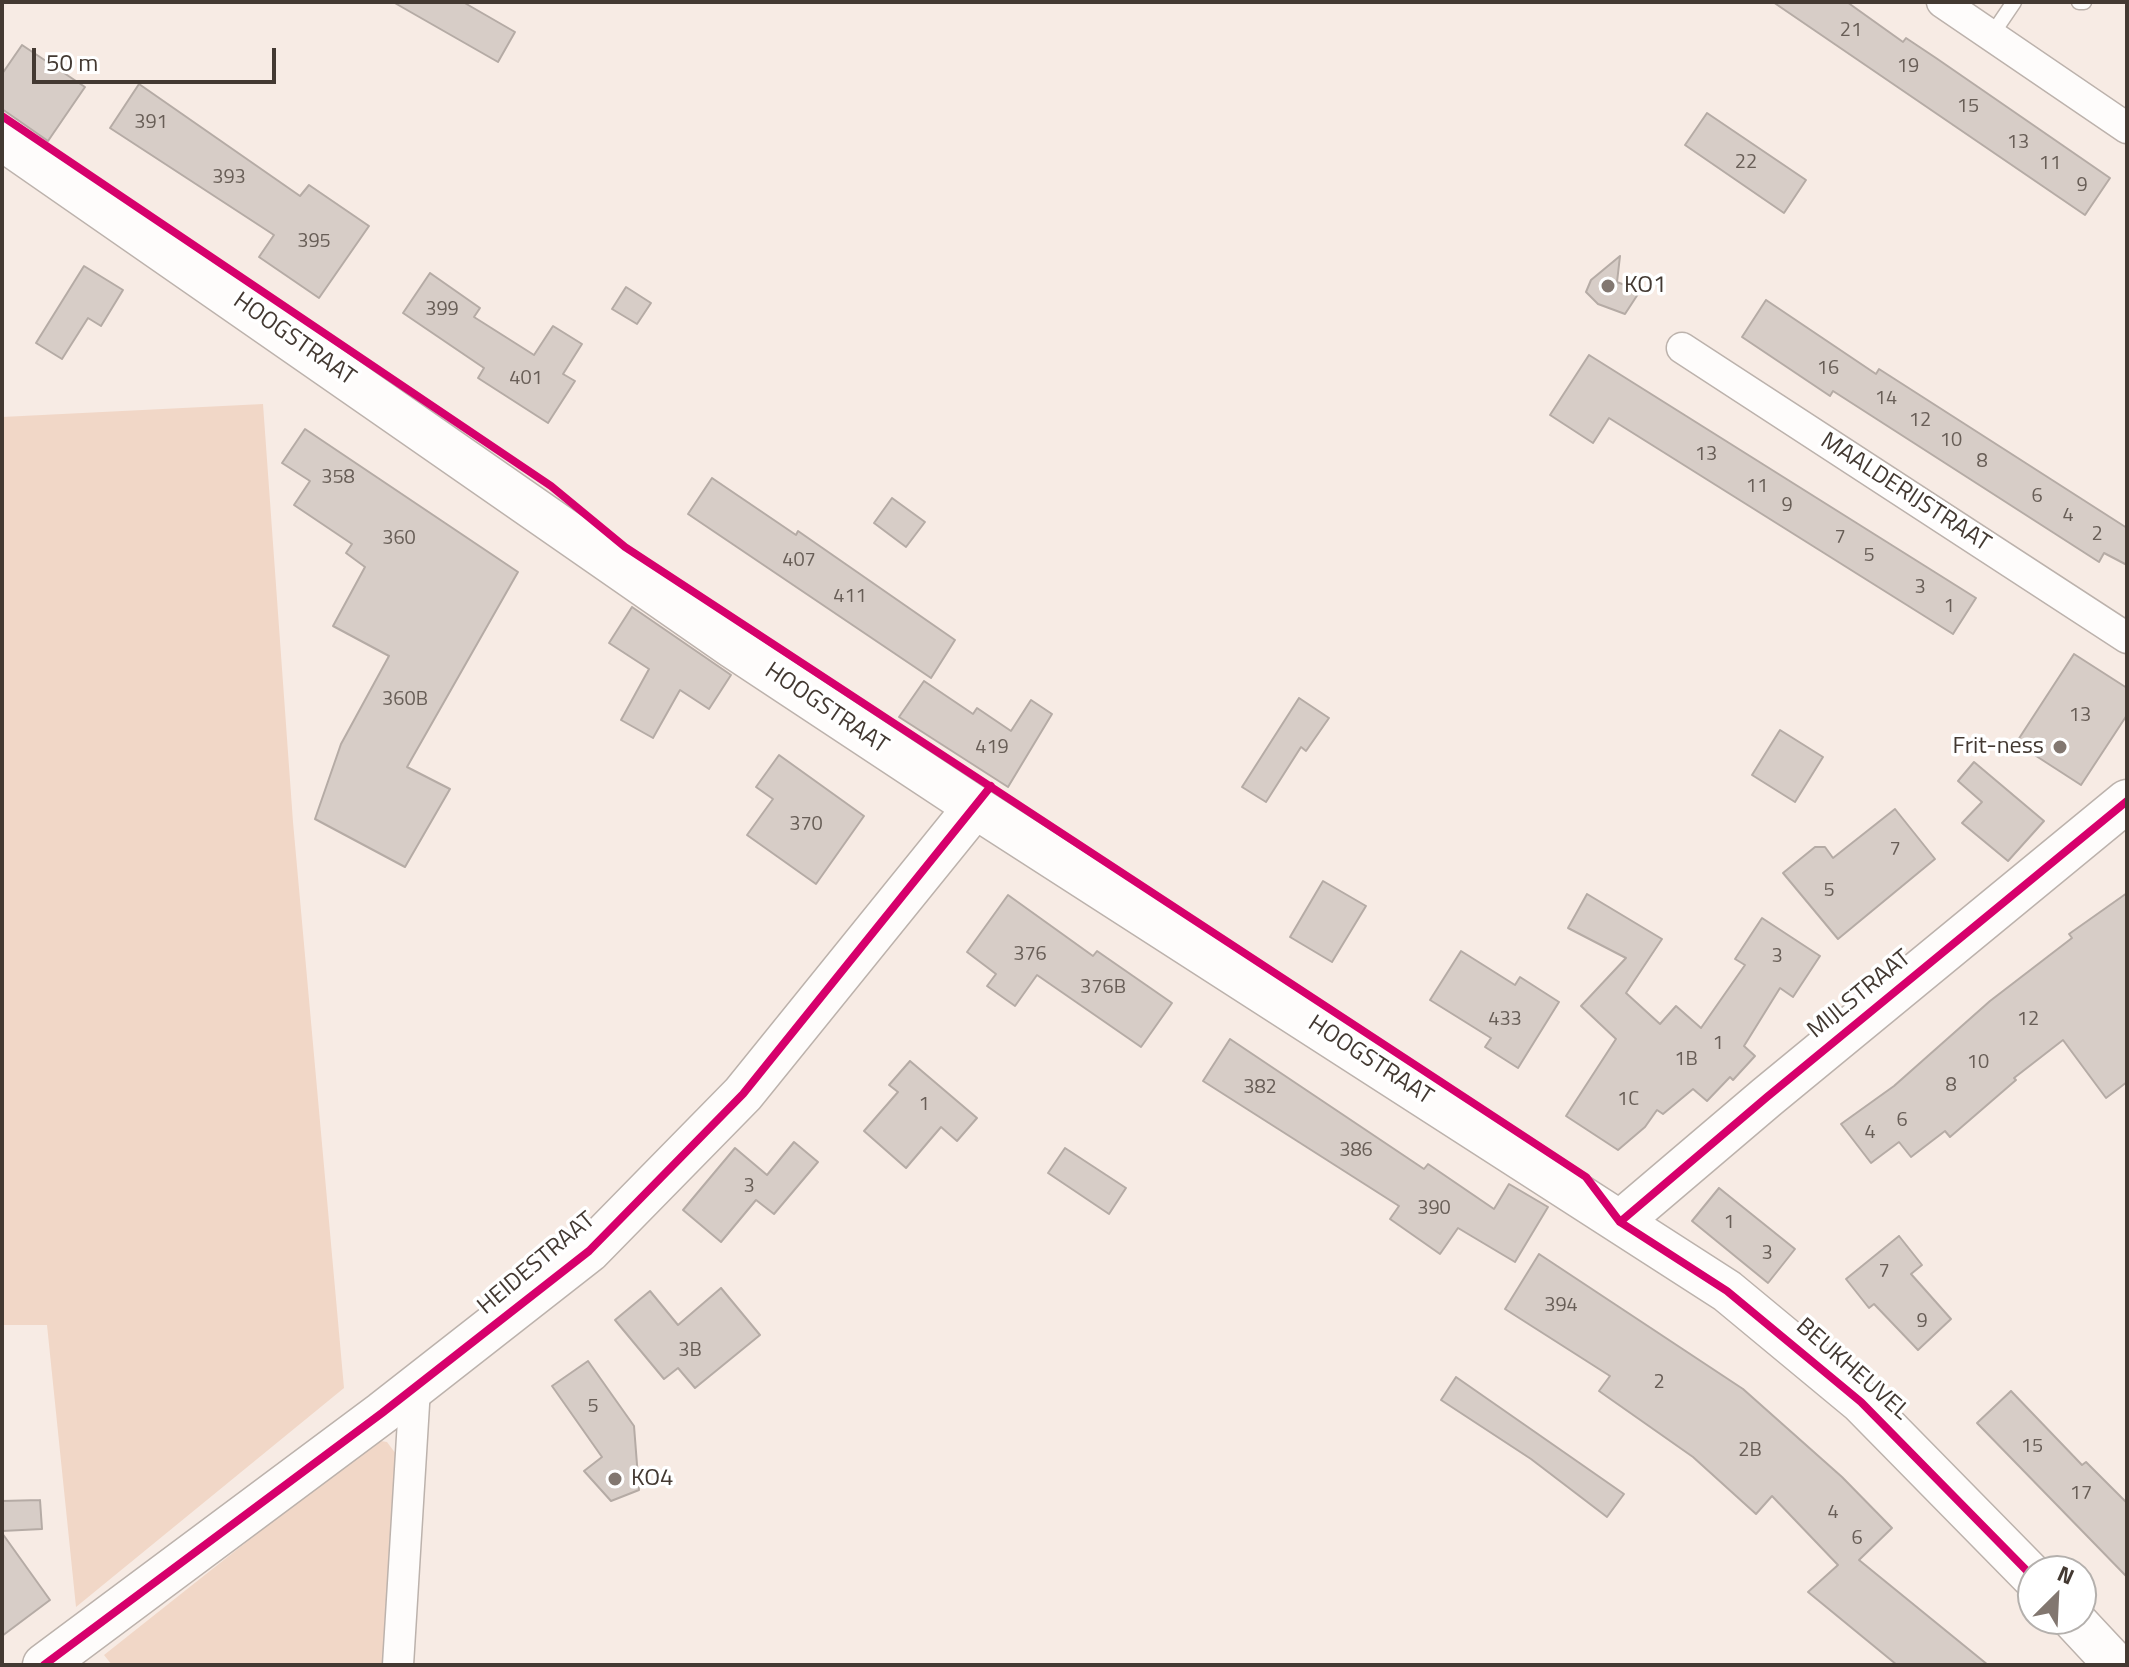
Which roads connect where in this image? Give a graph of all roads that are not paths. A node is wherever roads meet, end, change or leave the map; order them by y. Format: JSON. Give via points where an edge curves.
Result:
{"nodes":[{"id":1,"x":1942,"y":2,"type":"edge"},
{"id":2,"x":2014,"y":2,"type":"edge"},
{"id":3,"x":1991,"y":36,"type":"junction"},
{"id":4,"x":2127,"y":128,"type":"edge"},
{"id":5,"x":2,"y":139,"type":"edge"},
{"id":6,"x":1682,"y":348,"type":"dead end"},
{"id":7,"x":2127,"y":638,"type":"edge"},
{"id":8,"x":2127,"y":801,"type":"edge"},
{"id":9,"x":975,"y":807,"type":"junction"},
{"id":10,"x":1620,"y":1222,"type":"junction"},
{"id":11,"x":415,"y":1388,"type":"junction"},
{"id":12,"x":2017,"y":1560,"type":"edge"},
{"id":13,"x":2088,"y":1635,"type":"edge"},
{"id":14,"x":44,"y":1665,"type":"edge"},
{"id":15,"x":398,"y":1665,"type":"edge"},
{"id":16,"x":2116,"y":1665,"type":"edge"}],
"edges":[{"from":1,"to":3,"type":"street"},
{"from":2,"to":3,"type":"lane"},
{"from":3,"to":4,"type":"street"},
{"from":5,"to":9,"type":"street","name":"HOOGSTRAAT","via":[[55,162],[733,647]]},
{"from":6,"to":7,"type":"street","name":"MAALDERIJSTRAAT"},
{"from":8,"to":10,"type":"street","name":"MIJLSTRAAT"},
{"from":9,"to":10,"type":"street","name":"HOOGSTRAAT"},
{"from":9,"to":11,"type":"street","name":"HEIDESTRAAT","via":[[743,1094],[589,1251]]},
{"from":10,"to":12,"type":"street","name":"BEUKHEUVEL","via":[[1727,1291],[1816,1362],[1915,1454]]},
{"from":11,"to":14,"type":"street","name":"HEIDESTRAAT"},
{"from":11,"to":15,"type":"street"},
{"from":13,"to":16,"type":"street"}]}
